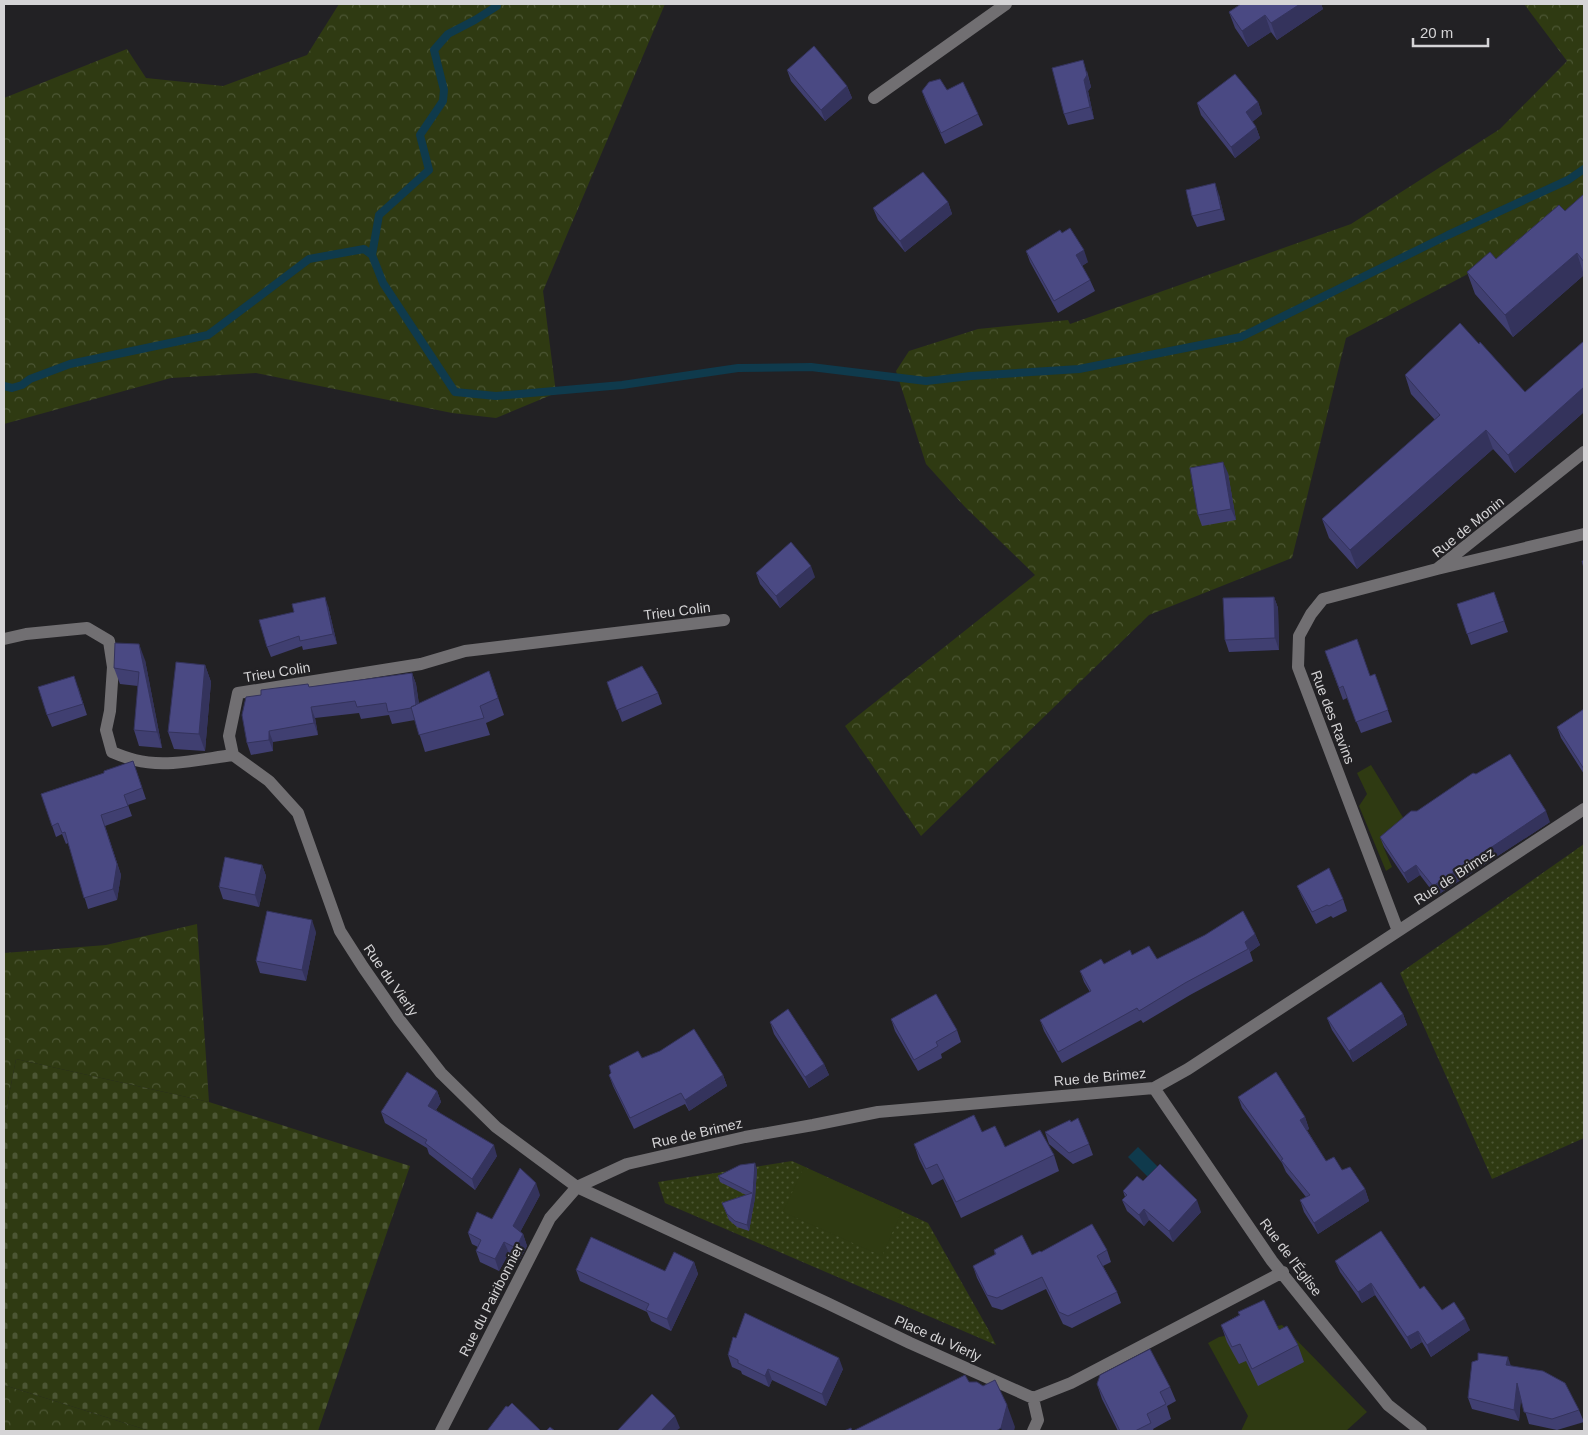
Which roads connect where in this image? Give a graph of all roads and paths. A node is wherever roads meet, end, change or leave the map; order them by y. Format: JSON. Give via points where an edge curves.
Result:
{"nodes":[{"id":1,"x":1006,"y":4,"type":"edge"},
{"id":2,"x":874,"y":98,"type":"dead end"},
{"id":3,"x":1584,"y":452,"type":"edge"},
{"id":4,"x":1584,"y":534,"type":"edge"},
{"id":5,"x":1437,"y":569,"type":"junction"},
{"id":6,"x":724,"y":620,"type":"dead end"},
{"id":7,"x":4,"y":639,"type":"edge"},
{"id":8,"x":233,"y":755,"type":"junction"},
{"id":9,"x":1584,"y":809,"type":"edge"},
{"id":10,"x":1398,"y":931,"type":"junction"},
{"id":11,"x":1154,"y":1088,"type":"junction"},
{"id":12,"x":577,"y":1188,"type":"junction"},
{"id":13,"x":1283,"y":1272,"type":"junction"},
{"id":14,"x":1033,"y":1398,"type":"junction"},
{"id":15,"x":441,"y":1431,"type":"edge"},
{"id":16,"x":1033,"y":1431,"type":"edge"},
{"id":17,"x":1421,"y":1431,"type":"edge"}],
"edges":[{"from":1,"to":2,"type":"street"},
{"from":3,"to":5,"type":"street","name":"Rue de Monin"},
{"from":4,"to":5,"type":"street","name":"Rue de Monin"},
{"from":5,"to":10,"type":"street","name":"Rue des Ravins","via":[[1323,599],[1299,636],[1298,667]]},
{"from":6,"to":8,"type":"street","name":"Trieu Colin","via":[[465,651],[421,664],[238,693],[229,736]]},
{"from":7,"to":8,"type":"street","via":[[87,628],[109,641],[113,667],[106,730],[112,752],[136,760],[161,762]]},
{"from":8,"to":12,"type":"street","name":"Rue du Vierly","via":[[269,781],[298,813],[340,931],[362,967],[441,1073],[496,1127]]},
{"from":9,"to":10,"type":"street","name":"Rue de Brimez"},
{"from":10,"to":11,"type":"street","name":"Rue de Brimez"},
{"from":11,"to":12,"type":"street","name":"Rue de Brimez","via":[[878,1112],[745,1137],[628,1164]]},
{"from":11,"to":13,"type":"street","name":"Rue de l'Église","via":[[1272,1261]]},
{"from":12,"to":14,"type":"street","name":"Place du Vierly"},
{"from":12,"to":15,"type":"street","name":"Rue du Pairibonnier","via":[[550,1218]]},
{"from":13,"to":14,"type":"street","via":[[1071,1383]]},
{"from":13,"to":17,"type":"street","name":"Rue de l'Église","via":[[1388,1405]]},
{"from":14,"to":16,"type":"street","via":[[1038,1420]]}]}
